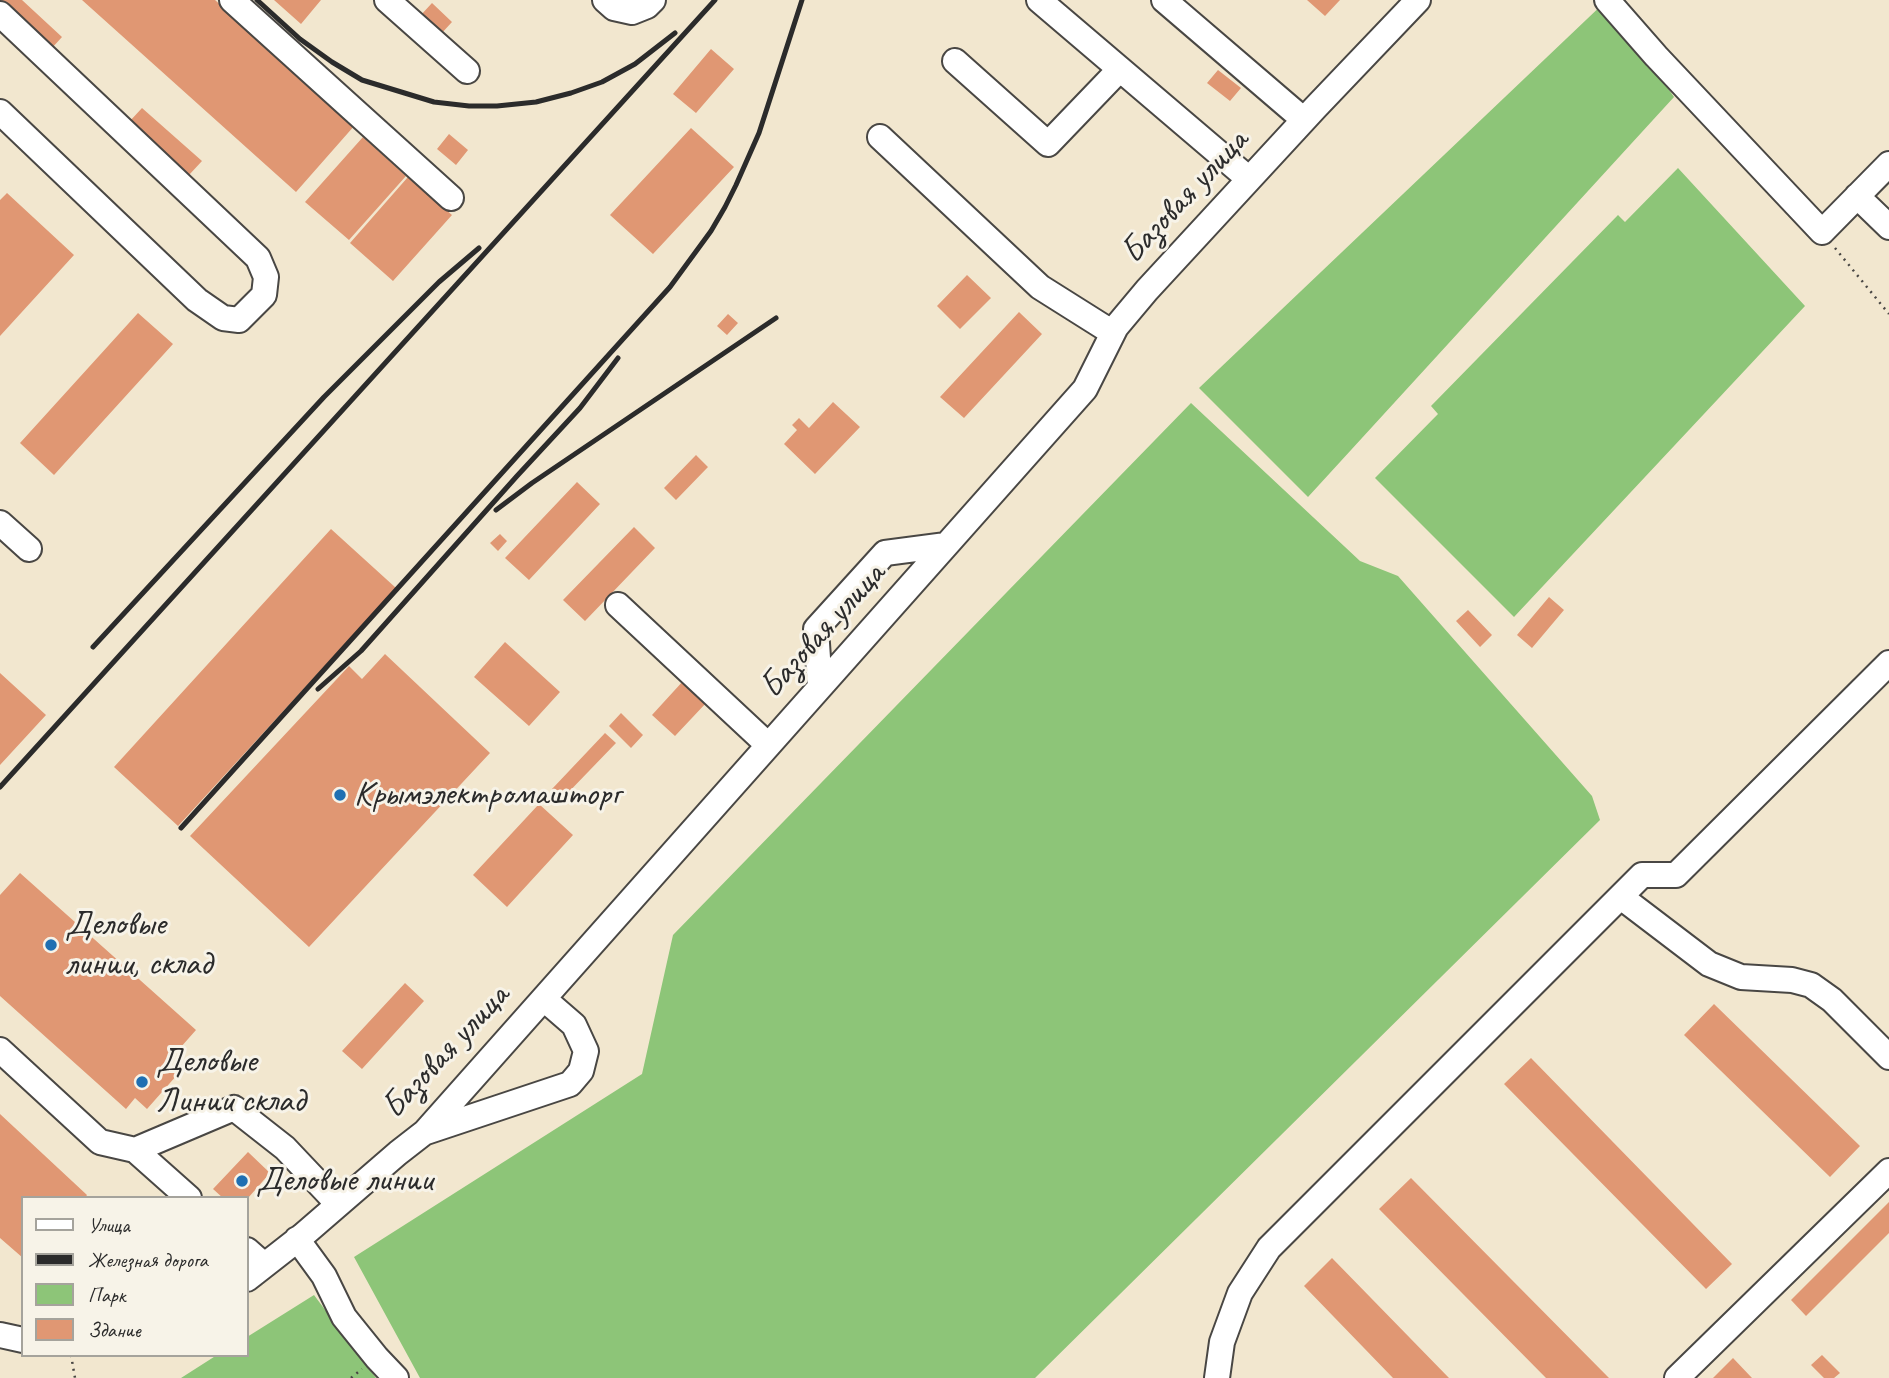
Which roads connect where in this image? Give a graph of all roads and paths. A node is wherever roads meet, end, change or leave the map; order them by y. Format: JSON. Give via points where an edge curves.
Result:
{"nodes":[{"id":1,"x":232,"y":0,"type":"edge"},
{"id":2,"x":387,"y":0,"type":"edge"},
{"id":3,"x":605,"y":0,"type":"edge"},
{"id":4,"x":653,"y":0,"type":"edge"},
{"id":5,"x":1039,"y":0,"type":"edge"},
{"id":6,"x":1164,"y":0,"type":"edge"},
{"id":7,"x":1418,"y":0,"type":"edge"},
{"id":8,"x":1607,"y":0,"type":"edge"},
{"id":9,"x":0,"y":14,"type":"edge"},
{"id":10,"x":956,"y":61,"type":"dead end"},
{"id":11,"x":1120,"y":69,"type":"junction"},
{"id":12,"x":467,"y":71,"type":"dead end"},
{"id":13,"x":0,"y":113,"type":"edge"},
{"id":14,"x":1304,"y":120,"type":"junction"},
{"id":15,"x":880,"y":137,"type":"dead end"},
{"id":16,"x":1889,"y":164,"type":"edge"},
{"id":17,"x":1249,"y":179,"type":"junction"},
{"id":18,"x":1857,"y":196,"type":"junction"},
{"id":19,"x":451,"y":198,"type":"dead end"},
{"id":20,"x":1889,"y":227,"type":"edge"},
{"id":21,"x":1822,"y":232,"type":"junction"},
{"id":22,"x":1889,"y":314,"type":"edge"},
{"id":23,"x":1113,"y":333,"type":"junction"},
{"id":24,"x":0,"y":523,"type":"edge"},
{"id":25,"x":946,"y":545,"type":"junction"},
{"id":26,"x":29,"y":549,"type":"dead end"},
{"id":27,"x":618,"y":605,"type":"dead end"},
{"id":28,"x":1889,"y":663,"type":"edge"},
{"id":29,"x":820,"y":687,"type":"junction"},
{"id":30,"x":768,"y":746,"type":"junction"},
{"id":31,"x":1621,"y":897,"type":"junction"},
{"id":32,"x":544,"y":999,"type":"junction"},
{"id":33,"x":0,"y":1050,"type":"edge"},
{"id":34,"x":1889,"y":1057,"type":"edge"},
{"id":35,"x":425,"y":1132,"type":"junction"},
{"id":36,"x":135,"y":1150,"type":"junction"},
{"id":37,"x":1889,"y":1171,"type":"edge"},
{"id":38,"x":187,"y":1196,"type":"edge"},
{"id":39,"x":338,"y":1204,"type":"junction"},
{"id":40,"x":297,"y":1239,"type":"junction"},
{"id":41,"x":253,"y":1265,"type":"edge"},
{"id":42,"x":0,"y":1335,"type":"edge"},
{"id":43,"x":21,"y":1340,"type":"edge"},
{"id":44,"x":71,"y":1357,"type":"edge"},
{"id":45,"x":75,"y":1378,"type":"edge"},
{"id":46,"x":396,"y":1378,"type":"edge"},
{"id":47,"x":1217,"y":1378,"type":"edge"},
{"id":48,"x":1677,"y":1378,"type":"edge"}],
"edges":[{"from":1,"to":19,"type":"street"},
{"from":2,"to":12,"type":"street"},
{"from":3,"to":4,"type":"street","via":[[614,8],[632,12]]},
{"from":5,"to":11,"type":"street"},
{"from":6,"to":14,"type":"street"},
{"from":7,"to":14,"type":"street","name":"Базовая улица"},
{"from":8,"to":21,"type":"street"},
{"from":9,"to":13,"type":"street","via":[[258,258],[266,277],[264,295],[239,320],[223,318],[197,300]]},
{"from":10,"to":11,"type":"street","via":[[1048,144]]},
{"from":11,"to":17,"type":"street"},
{"from":14,"to":17,"type":"street","name":"Базовая улица"},
{"from":15,"to":23,"type":"street","via":[[1040,287]]},
{"from":16,"to":18,"type":"street"},
{"from":17,"to":23,"type":"street","name":"Базовая улица"},
{"from":18,"to":20,"type":"street"},
{"from":18,"to":21,"type":"street"},
{"from":21,"to":22,"type":"path"},
{"from":23,"to":25,"type":"street","name":"Базовая улица","via":[[1085,389]]},
{"from":24,"to":26,"type":"street"},
{"from":25,"to":29,"type":"street","name":"Базовая улица"},
{"from":25,"to":29,"type":"street","via":[[885,553],[817,629]]},
{"from":27,"to":30,"type":"street"},
{"from":28,"to":31,"type":"street","via":[[1676,875],[1642,876]]},
{"from":29,"to":30,"type":"street","name":"Базовая улица"},
{"from":30,"to":32,"type":"street","name":"Базовая улица"},
{"from":31,"to":34,"type":"street","via":[[1709,964],[1741,977],[1811,985]]},
{"from":31,"to":47,"type":"street","via":[[1269,1248],[1240,1293],[1222,1342]]},
{"from":32,"to":35,"type":"street","name":"Базовая улица"},
{"from":32,"to":35,"type":"street","via":[[574,1025],[586,1051],[581,1071],[570,1084]]},
{"from":33,"to":36,"type":"street","via":[[100,1142]]},
{"from":35,"to":39,"type":"street","name":"Базовая улица"},
{"from":36,"to":38,"type":"street"},
{"from":36,"to":39,"type":"street","via":[[234,1108],[285,1148]]},
{"from":37,"to":48,"type":"street"},
{"from":39,"to":40,"type":"street","name":"Базовая улица"},
{"from":40,"to":41,"type":"street","name":"Базовая улица"},
{"from":40,"to":46,"type":"street","via":[[324,1276],[344,1317]]},
{"from":42,"to":43,"type":"street"},
{"from":44,"to":45,"type":"path"}]}
